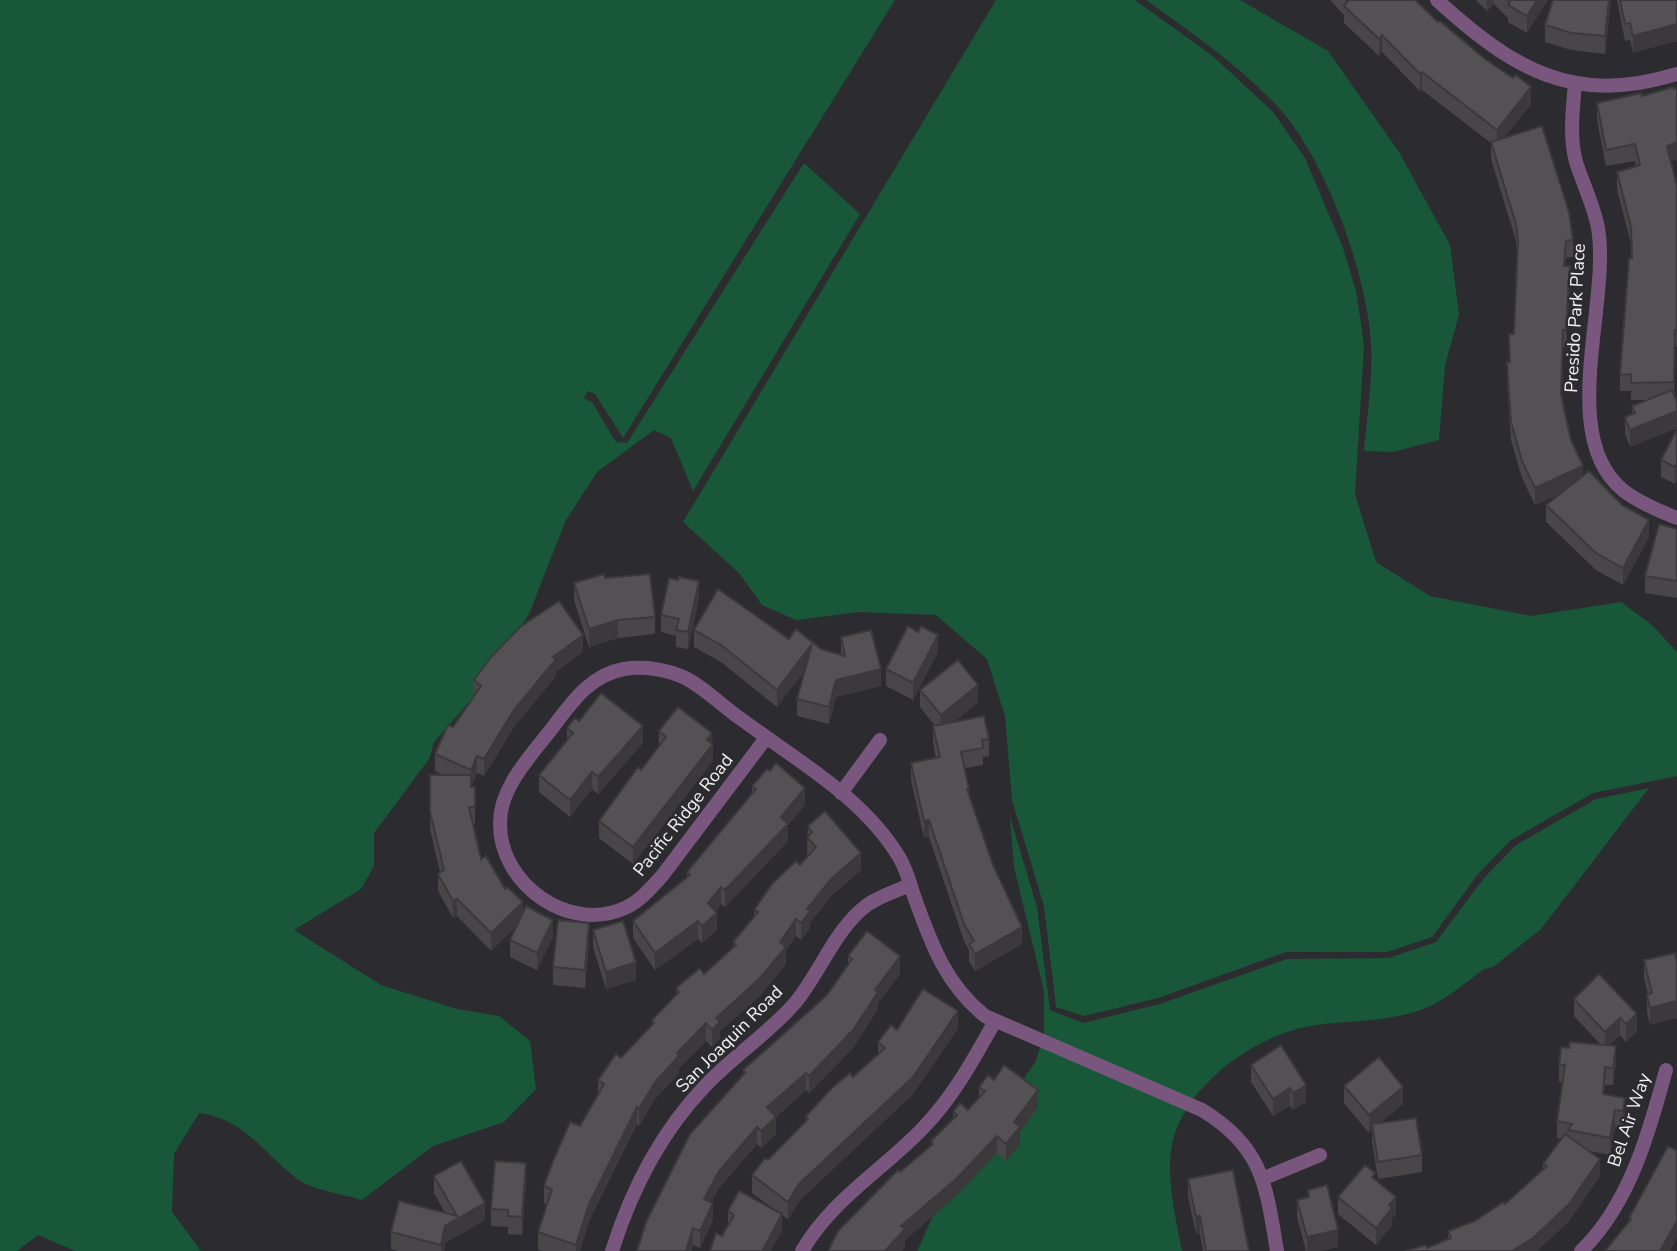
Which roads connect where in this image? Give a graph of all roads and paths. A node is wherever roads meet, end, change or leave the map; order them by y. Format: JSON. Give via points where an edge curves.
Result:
{"nodes":[{"id":1,"x":1437,"y":0,"type":"edge"},
{"id":2,"x":1677,"y":74,"type":"edge"},
{"id":3,"x":1575,"y":83,"type":"junction"},
{"id":4,"x":1677,"y":518,"type":"edge"},
{"id":5,"x":766,"y":738,"type":"junction"},
{"id":6,"x":880,"y":740,"type":"dead end"},
{"id":7,"x":841,"y":793,"type":"junction"},
{"id":8,"x":910,"y":885,"type":"junction"},
{"id":9,"x":995,"y":1021,"type":"junction"},
{"id":10,"x":1666,"y":1070,"type":"dead end"},
{"id":11,"x":1320,"y":1155,"type":"dead end"},
{"id":12,"x":1262,"y":1179,"type":"junction"},
{"id":13,"x":612,"y":1251,"type":"edge"},
{"id":14,"x":803,"y":1251,"type":"edge"},
{"id":15,"x":1277,"y":1251,"type":"edge"},
{"id":16,"x":1581,"y":1251,"type":"edge"}],
"edges":[{"from":1,"to":3,"type":"street","via":[[1498,52],[1535,71]]},
{"from":2,"to":3,"type":"street","via":[[1643,84],[1597,87]]},
{"from":3,"to":4,"type":"street","name":"Presido Park Place","via":[[1571,128],[1575,160],[1598,228],[1600,257],[1590,394],[1592,438],[1606,469],[1623,491]]},
{"from":5,"to":5,"type":"street","name":"Pacific Ridge Road","via":[[662,876],[625,908],[603,913],[561,910],[523,884],[511,866],[500,822],[514,778],[579,693],[602,676],[644,668],[684,677]]},
{"from":5,"to":7,"type":"street","name":"Pacific Ridge Road"},
{"from":6,"to":7,"type":"street"},
{"from":7,"to":8,"type":"street","name":"Pacific Ridge Road","via":[[889,840]]},
{"from":8,"to":9,"type":"street","name":"Pacific Ridge Road","via":[[945,973],[972,1006]]},
{"from":8,"to":13,"type":"street","name":"San Joaquin Road","via":[[867,906],[847,925],[795,1003],[689,1105],[652,1156]]},
{"from":9,"to":12,"type":"street","name":"Pacific Ridge Road","via":[[1210,1115],[1244,1143]]},
{"from":9,"to":14,"type":"street","via":[[957,1090],[922,1130],[838,1204]]},
{"from":10,"to":16,"type":"street","name":"Bel Air Way","via":[[1648,1134],[1622,1193]]},
{"from":11,"to":12,"type":"street"},
{"from":12,"to":15,"type":"street","name":"Pacific Ridge Road"}]}
